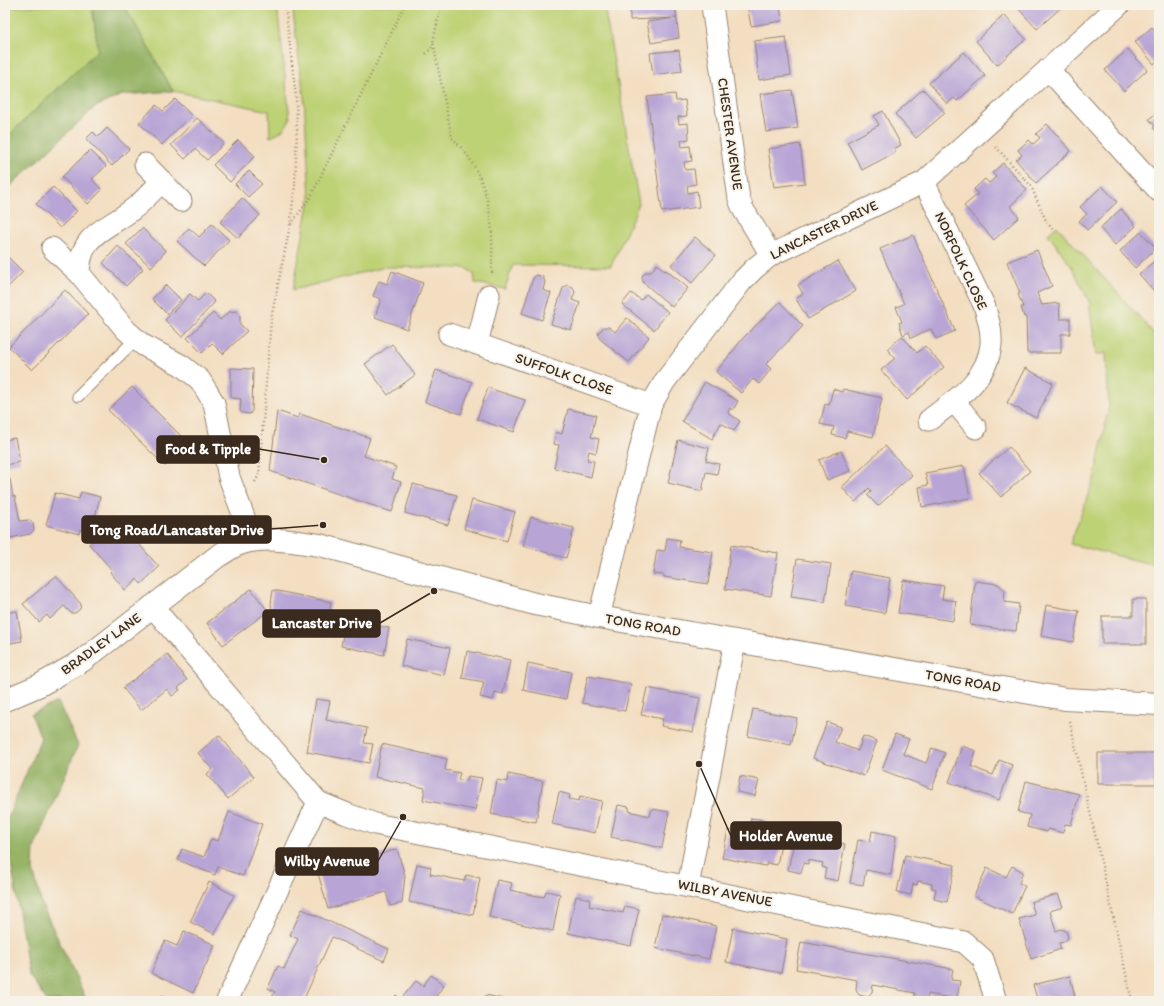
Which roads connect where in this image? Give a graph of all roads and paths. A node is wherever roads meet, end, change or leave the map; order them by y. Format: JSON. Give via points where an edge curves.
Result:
{"nodes":[{"id":1,"x":286,"y":5,"type":"edge"},
{"id":2,"x":405,"y":5,"type":"edge"},
{"id":3,"x":441,"y":5,"type":"edge"},
{"id":4,"x":712,"y":5,"type":"edge"},
{"id":5,"x":1119,"y":5,"type":"edge"},
{"id":6,"x":434,"y":45,"type":"junction"},
{"id":7,"x":426,"y":54,"type":"dead end"},
{"id":8,"x":1048,"y":69,"type":"junction"},
{"id":9,"x":981,"y":129,"type":"junction"},
{"id":10,"x":145,"y":164,"type":"dead end"},
{"id":11,"x":162,"y":181,"type":"junction"},
{"id":12,"x":924,"y":182,"type":"junction"},
{"id":13,"x":1159,"y":191,"type":"edge"},
{"id":14,"x":181,"y":201,"type":"dead end"},
{"id":15,"x":290,"y":226,"type":"junction"},
{"id":16,"x":1053,"y":230,"type":"dead end"},
{"id":17,"x":52,"y":248,"type":"dead end"},
{"id":18,"x":771,"y":255,"type":"junction"},
{"id":19,"x":79,"y":273,"type":"junction"},
{"id":20,"x":489,"y":295,"type":"joint"},
{"id":21,"x":449,"y":334,"type":"dead end"},
{"id":22,"x":136,"y":339,"type":"junction"},
{"id":23,"x":477,"y":344,"type":"junction"},
{"id":24,"x":78,"y":396,"type":"dead end"},
{"id":25,"x":954,"y":401,"type":"junction"},
{"id":26,"x":652,"y":405,"type":"junction"},
{"id":27,"x":929,"y":420,"type":"dead end"},
{"id":28,"x":976,"y":428,"type":"dead end"},
{"id":29,"x":237,"y":498,"type":"junction"},
{"id":30,"x":254,"y":541,"type":"junction"},
{"id":31,"x":152,"y":606,"type":"junction"},
{"id":32,"x":599,"y":617,"type":"junction"},
{"id":33,"x":736,"y":641,"type":"junction"},
{"id":34,"x":1065,"y":699,"type":"junction"},
{"id":35,"x":5,"y":700,"type":"edge"},
{"id":36,"x":1159,"y":704,"type":"edge"},
{"id":37,"x":318,"y":802,"type":"junction"},
{"id":38,"x":688,"y":886,"type":"junction"},
{"id":39,"x":227,"y":1001,"type":"edge"},
{"id":40,"x":996,"y":1001,"type":"edge"},
{"id":41,"x":1132,"y":1001,"type":"edge"}],
"edges":[{"from":1,"to":15,"type":"path","via":[[298,129]]},
{"from":2,"to":15,"type":"path","via":[[310,198]]},
{"from":3,"to":6,"type":"path"},
{"from":4,"to":18,"type":"street","name":"CHESTER AVENUE","via":[[739,199]]},
{"from":5,"to":8,"type":"street","name":"LANCASTER DRIVE"},
{"from":6,"to":7,"type":"path"},
{"from":6,"to":20,"type":"path","via":[[452,138],[472,161],[484,188],[492,223],[492,273]]},
{"from":8,"to":9,"type":"street","name":"LANCASTER DRIVE"},
{"from":8,"to":13,"type":"street"},
{"from":9,"to":12,"type":"street","name":"LANCASTER DRIVE"},
{"from":9,"to":16,"type":"path","via":[[1031,186],[1046,221]]},
{"from":10,"to":11,"type":"street"},
{"from":11,"to":14,"type":"street"},
{"from":11,"to":19,"type":"street","via":[[134,209],[88,240],[80,259]]},
{"from":12,"to":18,"type":"street","name":"LANCASTER DRIVE"},
{"from":12,"to":25,"type":"street","name":"NORFOLK CLOSE","via":[[984,305],[989,324],[991,344],[988,359],[972,386]]},
{"from":15,"to":29,"type":"path","via":[[271,319],[259,476],[254,485]]},
{"from":17,"to":19,"type":"street"},
{"from":18,"to":26,"type":"street","name":"LANCASTER DRIVE","via":[[742,281],[665,381]]},
{"from":19,"to":22,"type":"street"},
{"from":20,"to":23,"type":"street"},
{"from":21,"to":23,"type":"street","name":"SUFFOLK CLOSE"},
{"from":22,"to":24,"type":"lane"},
{"from":22,"to":29,"type":"street","via":[[181,365],[200,380],[214,403],[229,476]]},
{"from":23,"to":26,"type":"street","name":"SUFFOLK CLOSE"},
{"from":25,"to":27,"type":"street","name":"NORFOLK CLOSE"},
{"from":25,"to":28,"type":"street"},
{"from":26,"to":32,"type":"street","name":"LANCASTER DRIVE"},
{"from":29,"to":30,"type":"street"},
{"from":30,"to":31,"type":"street","name":"TONG ROAD","via":[[237,545],[218,556]]},
{"from":30,"to":32,"type":"street","name":"TONG ROAD","via":[[286,540],[320,545],[535,604]]},
{"from":31,"to":35,"type":"street","name":"BRADLEY LANE","via":[[82,661],[40,685]]},
{"from":31,"to":37,"type":"street","name":"WILBY AVENUE"},
{"from":32,"to":33,"type":"street","name":"TONG ROAD"},
{"from":33,"to":34,"type":"street","name":"TONG ROAD"},
{"from":33,"to":38,"type":"street"},
{"from":34,"to":36,"type":"street","name":"TONG ROAD"},
{"from":34,"to":41,"type":"path"},
{"from":37,"to":38,"type":"street","name":"WILBY AVENUE","via":[[375,824]]},
{"from":37,"to":39,"type":"street"},
{"from":38,"to":40,"type":"street","name":"WILBY AVENUE","via":[[964,942],[983,959]]}]}
